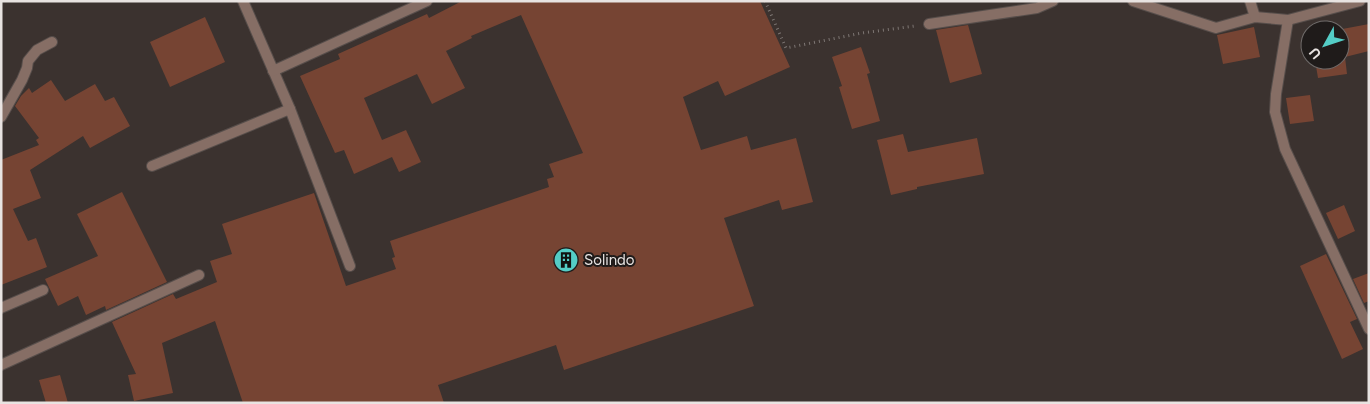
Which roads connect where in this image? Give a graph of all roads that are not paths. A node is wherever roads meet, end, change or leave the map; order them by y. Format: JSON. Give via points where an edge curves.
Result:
{"nodes":[{"id":1,"x":243,"y":1,"type":"edge"},
{"id":2,"x":427,"y":1,"type":"edge"},
{"id":3,"x":1053,"y":1,"type":"edge"},
{"id":4,"x":1133,"y":1,"type":"edge"},
{"id":5,"x":1250,"y":1,"type":"edge"},
{"id":6,"x":1360,"y":1,"type":"edge"},
{"id":7,"x":1255,"y":17,"type":"junction"},
{"id":8,"x":1288,"y":20,"type":"junction"},
{"id":9,"x":929,"y":24,"type":"road end"},
{"id":10,"x":52,"y":42,"type":"dead end"},
{"id":11,"x":273,"y":71,"type":"junction"},
{"id":12,"x":290,"y":109,"type":"junction"},
{"id":13,"x":1,"y":117,"type":"edge"},
{"id":14,"x":152,"y":166,"type":"dead end"},
{"id":15,"x":350,"y":266,"type":"dead end"},
{"id":16,"x":199,"y":275,"type":"dead end"},
{"id":17,"x":43,"y":290,"type":"dead end"},
{"id":18,"x":1,"y":308,"type":"edge"},
{"id":19,"x":1369,"y":329,"type":"edge"},
{"id":20,"x":1,"y":366,"type":"edge"}],
"edges":[{"from":1,"to":11,"type":"street"},
{"from":2,"to":11,"type":"street"},
{"from":3,"to":9,"type":"street","via":[[1037,8]]},
{"from":4,"to":7,"type":"street","via":[[1216,28]]},
{"from":5,"to":7,"type":"street"},
{"from":6,"to":8,"type":"street"},
{"from":7,"to":8,"type":"street"},
{"from":8,"to":19,"type":"street","via":[[1276,94],[1279,130]]},
{"from":10,"to":13,"type":"street","via":[[28,61],[22,80]]},
{"from":11,"to":12,"type":"street"},
{"from":12,"to":14,"type":"street"},
{"from":12,"to":15,"type":"street"},
{"from":16,"to":20,"type":"street"},
{"from":17,"to":18,"type":"street"}]}
